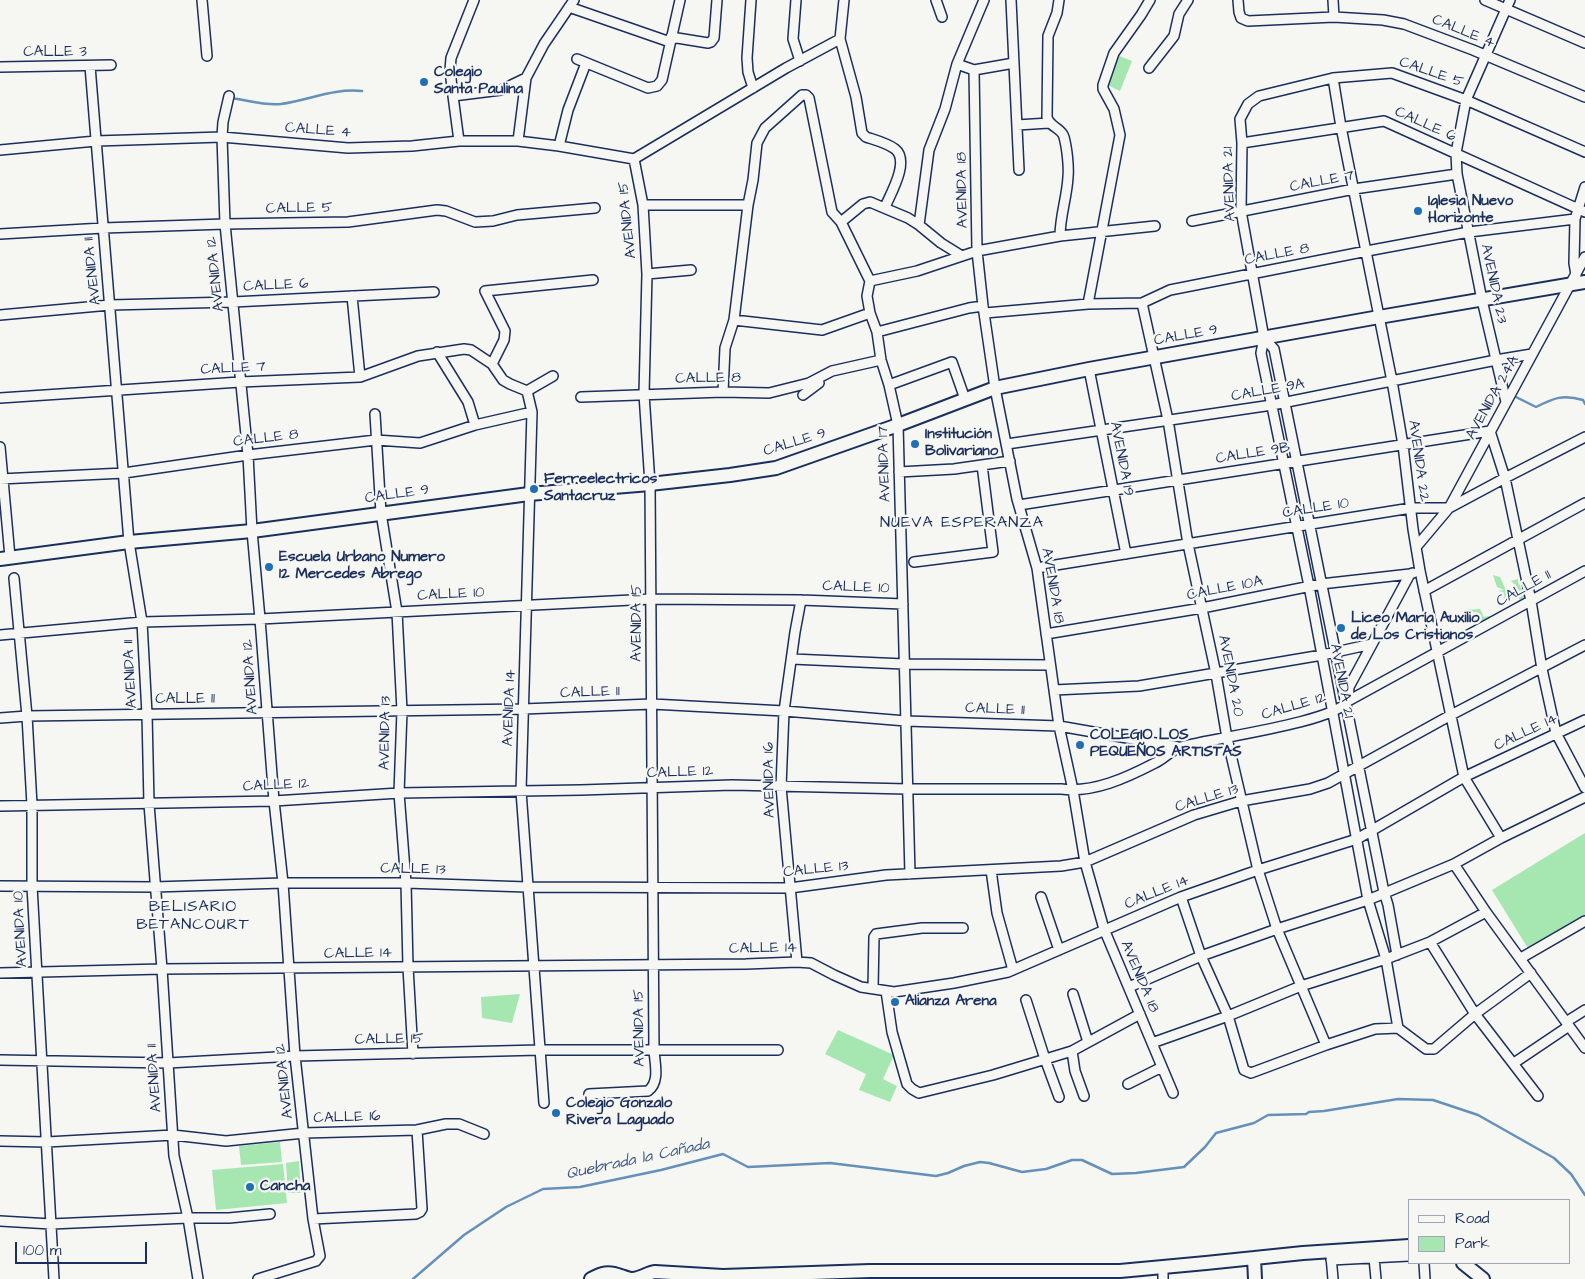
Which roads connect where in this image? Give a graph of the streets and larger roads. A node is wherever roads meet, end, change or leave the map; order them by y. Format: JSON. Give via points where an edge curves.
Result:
{"nodes":[{"id":1,"x":202,"y":0,"type":"edge"},
{"id":2,"x":474,"y":0,"type":"edge"},
{"id":3,"x":680,"y":0,"type":"edge"},
{"id":4,"x":717,"y":0,"type":"edge"},
{"id":5,"x":751,"y":0,"type":"edge"},
{"id":6,"x":796,"y":0,"type":"edge"},
{"id":7,"x":844,"y":0,"type":"edge"},
{"id":8,"x":936,"y":0,"type":"edge"},
{"id":9,"x":984,"y":0,"type":"edge"},
{"id":10,"x":1011,"y":0,"type":"edge"},
{"id":11,"x":1059,"y":0,"type":"edge"},
{"id":12,"x":1150,"y":0,"type":"edge"},
{"id":13,"x":1188,"y":0,"type":"edge"},
{"id":14,"x":1238,"y":0,"type":"edge"},
{"id":15,"x":1333,"y":0,"type":"edge"},
{"id":16,"x":1485,"y":0,"type":"edge"},
{"id":17,"x":1510,"y":0,"type":"edge"},
{"id":18,"x":572,"y":3,"type":"edge"},
{"id":19,"x":1506,"y":9,"type":"junction"},
{"id":20,"x":942,"y":16,"type":"dead end"},
{"id":21,"x":1334,"y":17,"type":"junction"},
{"id":22,"x":671,"y":39,"type":"junction"},
{"id":23,"x":840,"y":39,"type":"junction"},
{"id":24,"x":1585,"y":43,"type":"edge"},
{"id":25,"x":207,"y":56,"type":"dead end"},
{"id":26,"x":1486,"y":57,"type":"junction"},
{"id":27,"x":576,"y":59,"type":"dead end"},
{"id":28,"x":800,"y":61,"type":"junction"},
{"id":29,"x":586,"y":63,"type":"junction"},
{"id":30,"x":1014,"y":63,"type":"junction"},
{"id":31,"x":957,"y":64,"type":"junction"},
{"id":32,"x":111,"y":65,"type":"dead end"},
{"id":33,"x":90,"y":66,"type":"junction"},
{"id":34,"x":0,"y":67,"type":"edge"},
{"id":35,"x":1149,"y":68,"type":"dead end"},
{"id":36,"x":974,"y":70,"type":"junction"},
{"id":37,"x":526,"y":78,"type":"junction"},
{"id":38,"x":1333,"y":78,"type":"junction"},
{"id":39,"x":753,"y":88,"type":"junction"},
{"id":40,"x":229,"y":96,"type":"dead end"},
{"id":41,"x":453,"y":96,"type":"junction"},
{"id":42,"x":1259,"y":96,"type":"joint"},
{"id":43,"x":1585,"y":97,"type":"edge"},
{"id":44,"x":1466,"y":100,"type":"junction"},
{"id":45,"x":1050,"y":123,"type":"junction"},
{"id":46,"x":1018,"y":125,"type":"junction"},
{"id":47,"x":1341,"y":127,"type":"junction"},
{"id":48,"x":222,"y":137,"type":"junction"},
{"id":49,"x":96,"y":141,"type":"junction"},
{"id":50,"x":459,"y":141,"type":"junction"},
{"id":51,"x":518,"y":142,"type":"junction"},
{"id":52,"x":1242,"y":143,"type":"junction"},
{"id":53,"x":559,"y":146,"type":"junction"},
{"id":54,"x":0,"y":150,"type":"edge"},
{"id":55,"x":1585,"y":152,"type":"edge"},
{"id":56,"x":1456,"y":153,"type":"junction"},
{"id":57,"x":634,"y":159,"type":"junction"},
{"id":58,"x":1019,"y":170,"type":"dead end"},
{"id":59,"x":1457,"y":174,"type":"junction"},
{"id":60,"x":1585,"y":187,"type":"edge"},
{"id":61,"x":1354,"y":189,"type":"junction"},
{"id":62,"x":643,"y":205,"type":"junction"},
{"id":63,"x":748,"y":205,"type":"junction"},
{"id":64,"x":885,"y":207,"type":"junction"},
{"id":65,"x":595,"y":208,"type":"dead end"},
{"id":66,"x":1581,"y":210,"type":"edge"},
{"id":67,"x":1241,"y":211,"type":"junction"},
{"id":68,"x":1575,"y":219,"type":"junction"},
{"id":69,"x":1192,"y":221,"type":"dead end"},
{"id":70,"x":841,"y":222,"type":"junction"},
{"id":71,"x":225,"y":224,"type":"junction"},
{"id":72,"x":919,"y":225,"type":"junction"},
{"id":73,"x":1155,"y":226,"type":"dead end"},
{"id":74,"x":103,"y":228,"type":"junction"},
{"id":75,"x":1101,"y":232,"type":"junction"},
{"id":76,"x":1469,"y":232,"type":"junction"},
{"id":77,"x":0,"y":234,"type":"edge"},
{"id":78,"x":1060,"y":236,"type":"junction"},
{"id":79,"x":977,"y":251,"type":"junction"},
{"id":80,"x":1367,"y":251,"type":"junction"},
{"id":81,"x":962,"y":256,"type":"junction"},
{"id":82,"x":1585,"y":257,"type":"edge"},
{"id":83,"x":691,"y":270,"type":"dead end"},
{"id":84,"x":647,"y":274,"type":"junction"},
{"id":85,"x":1254,"y":274,"type":"junction"},
{"id":86,"x":593,"y":280,"type":"dead end"},
{"id":87,"x":1577,"y":280,"type":"edge"},
{"id":88,"x":870,"y":281,"type":"junction"},
{"id":89,"x":434,"y":292,"type":"dead end"},
{"id":90,"x":352,"y":296,"type":"junction"},
{"id":91,"x":1482,"y":300,"type":"junction"},
{"id":92,"x":233,"y":302,"type":"junction"},
{"id":93,"x":1142,"y":303,"type":"junction"},
{"id":94,"x":1088,"y":304,"type":"junction"},
{"id":95,"x":110,"y":305,"type":"junction"},
{"id":96,"x":984,"y":310,"type":"junction"},
{"id":97,"x":870,"y":313,"type":"junction"},
{"id":98,"x":0,"y":314,"type":"edge"},
{"id":99,"x":1380,"y":317,"type":"junction"},
{"id":100,"x":734,"y":320,"type":"junction"},
{"id":101,"x":877,"y":332,"type":"junction"},
{"id":102,"x":1264,"y":338,"type":"junction"},
{"id":103,"x":437,"y":352,"type":"junction"},
{"id":104,"x":1532,"y":354,"type":"junction"},
{"id":105,"x":1155,"y":358,"type":"junction"},
{"id":106,"x":881,"y":360,"type":"junction"},
{"id":107,"x":1496,"y":360,"type":"junction"},
{"id":108,"x":492,"y":364,"type":"junction"},
{"id":109,"x":1089,"y":369,"type":"junction"},
{"id":110,"x":832,"y":371,"type":"junction"},
{"id":111,"x":553,"y":376,"type":"dead end"},
{"id":112,"x":360,"y":377,"type":"junction"},
{"id":113,"x":1392,"y":381,"type":"junction"},
{"id":114,"x":240,"y":382,"type":"junction"},
{"id":115,"x":889,"y":385,"type":"junction"},
{"id":116,"x":995,"y":388,"type":"junction"},
{"id":117,"x":117,"y":391,"type":"junction"},
{"id":118,"x":527,"y":391,"type":"junction"},
{"id":119,"x":723,"y":392,"type":"junction"},
{"id":120,"x":644,"y":394,"type":"junction"},
{"id":121,"x":803,"y":395,"type":"dead end"},
{"id":122,"x":581,"y":397,"type":"dead end"},
{"id":123,"x":0,"y":398,"type":"edge"},
{"id":124,"x":965,"y":399,"type":"junction"},
{"id":125,"x":1506,"y":402,"type":"junction"},
{"id":126,"x":1284,"y":403,"type":"junction"},
{"id":127,"x":1272,"y":405,"type":"junction"},
{"id":128,"x":532,"y":412,"type":"junction"},
{"id":129,"x":375,"y":414,"type":"dead end"},
{"id":130,"x":1168,"y":420,"type":"junction"},
{"id":131,"x":475,"y":425,"type":"junction"},
{"id":132,"x":898,"y":425,"type":"junction"},
{"id":133,"x":1101,"y":430,"type":"junction"},
{"id":134,"x":1490,"y":431,"type":"junction"},
{"id":135,"x":1585,"y":437,"type":"edge"},
{"id":136,"x":376,"y":440,"type":"junction"},
{"id":137,"x":1007,"y":444,"type":"junction"},
{"id":138,"x":1403,"y":445,"type":"junction"},
{"id":139,"x":0,"y":447,"type":"edge"},
{"id":140,"x":248,"y":455,"type":"junction"},
{"id":141,"x":1010,"y":461,"type":"junction"},
{"id":142,"x":1296,"y":461,"type":"junction"},
{"id":143,"x":1284,"y":463,"type":"junction"},
{"id":144,"x":982,"y":465,"type":"junction"},
{"id":145,"x":900,"y":472,"type":"junction"},
{"id":146,"x":124,"y":473,"type":"junction"},
{"id":147,"x":1504,"y":478,"type":"junction"},
{"id":148,"x":2,"y":479,"type":"edge"},
{"id":149,"x":1177,"y":480,"type":"junction"},
{"id":150,"x":650,"y":484,"type":"junction"},
{"id":151,"x":1113,"y":491,"type":"junction"},
{"id":152,"x":529,"y":494,"type":"junction"},
{"id":153,"x":1585,"y":503,"type":"edge"},
{"id":154,"x":1019,"y":505,"type":"junction"},
{"id":155,"x":1411,"y":508,"type":"junction"},
{"id":156,"x":1449,"y":508,"type":"junction"},
{"id":157,"x":381,"y":513,"type":"junction"},
{"id":158,"x":1309,"y":524,"type":"junction"},
{"id":159,"x":1296,"y":526,"type":"junction"},
{"id":160,"x":252,"y":531,"type":"junction"},
{"id":161,"x":1517,"y":539,"type":"junction"},
{"id":162,"x":129,"y":542,"type":"junction"},
{"id":163,"x":1188,"y":544,"type":"junction"},
{"id":164,"x":1417,"y":546,"type":"junction"},
{"id":165,"x":1126,"y":554,"type":"junction"},
{"id":166,"x":5,"y":558,"type":"edge"},
{"id":167,"x":914,"y":562,"type":"dead end"},
{"id":168,"x":1037,"y":568,"type":"junction"},
{"id":169,"x":1585,"y":571,"type":"edge"},
{"id":170,"x":1420,"y":572,"type":"junction"},
{"id":171,"x":1410,"y":574,"type":"junction"},
{"id":172,"x":14,"y":578,"type":"dead end"},
{"id":173,"x":1321,"y":584,"type":"junction"},
{"id":174,"x":1309,"y":586,"type":"junction"},
{"id":175,"x":1424,"y":590,"type":"junction"},
{"id":176,"x":651,"y":599,"type":"junction"},
{"id":177,"x":801,"y":600,"type":"junction"},
{"id":178,"x":1531,"y":601,"type":"junction"},
{"id":179,"x":903,"y":604,"type":"junction"},
{"id":180,"x":527,"y":606,"type":"junction"},
{"id":181,"x":1202,"y":608,"type":"junction"},
{"id":182,"x":397,"y":612,"type":"junction"},
{"id":183,"x":260,"y":619,"type":"junction"},
{"id":184,"x":142,"y":622,"type":"junction"},
{"id":185,"x":18,"y":634,"type":"junction"},
{"id":186,"x":1046,"y":634,"type":"junction"},
{"id":187,"x":0,"y":635,"type":"edge"},
{"id":188,"x":1372,"y":644,"type":"junction"},
{"id":189,"x":1585,"y":645,"type":"edge"},
{"id":190,"x":1335,"y":652,"type":"junction"},
{"id":191,"x":1438,"y":652,"type":"junction"},
{"id":192,"x":1322,"y":655,"type":"junction"},
{"id":193,"x":792,"y":659,"type":"junction"},
{"id":194,"x":904,"y":664,"type":"junction"},
{"id":195,"x":1050,"y":665,"type":"junction"},
{"id":196,"x":1542,"y":669,"type":"junction"},
{"id":197,"x":1216,"y":674,"type":"junction"},
{"id":198,"x":1054,"y":690,"type":"junction"},
{"id":199,"x":1347,"y":702,"type":"junction"},
{"id":200,"x":652,"y":704,"type":"junction"},
{"id":201,"x":523,"y":709,"type":"junction"},
{"id":202,"x":402,"y":711,"type":"junction"},
{"id":203,"x":1332,"y":711,"type":"junction"},
{"id":204,"x":784,"y":712,"type":"junction"},
{"id":205,"x":267,"y":713,"type":"junction"},
{"id":206,"x":147,"y":714,"type":"junction"},
{"id":207,"x":1451,"y":715,"type":"junction"},
{"id":208,"x":27,"y":716,"type":"junction"},
{"id":209,"x":0,"y":718,"type":"edge"},
{"id":210,"x":1585,"y":720,"type":"edge"},
{"id":211,"x":906,"y":721,"type":"junction"},
{"id":212,"x":1059,"y":726,"type":"junction"},
{"id":213,"x":1556,"y":733,"type":"junction"},
{"id":214,"x":1227,"y":738,"type":"junction"},
{"id":215,"x":1178,"y":748,"type":"junction"},
{"id":216,"x":1358,"y":767,"type":"junction"},
{"id":217,"x":1344,"y":773,"type":"junction"},
{"id":218,"x":1464,"y":777,"type":"junction"},
{"id":219,"x":781,"y":787,"type":"junction"},
{"id":220,"x":652,"y":788,"type":"junction"},
{"id":221,"x":1585,"y":788,"type":"edge"},
{"id":222,"x":908,"y":789,"type":"junction"},
{"id":223,"x":1073,"y":790,"type":"junction"},
{"id":224,"x":522,"y":791,"type":"junction"},
{"id":225,"x":399,"y":793,"type":"junction"},
{"id":226,"x":1585,"y":797,"type":"edge"},
{"id":227,"x":274,"y":800,"type":"junction"},
{"id":228,"x":1241,"y":801,"type":"junction"},
{"id":229,"x":149,"y":804,"type":"junction"},
{"id":230,"x":0,"y":806,"type":"edge"},
{"id":231,"x":32,"y":806,"type":"junction"},
{"id":232,"x":1371,"y":830,"type":"junction"},
{"id":233,"x":1502,"y":838,"type":"junction"},
{"id":234,"x":1357,"y":839,"type":"junction"},
{"id":235,"x":1086,"y":862,"type":"junction"},
{"id":236,"x":1454,"y":864,"type":"junction"},
{"id":237,"x":992,"y":870,"type":"junction"},
{"id":238,"x":1258,"y":870,"type":"junction"},
{"id":239,"x":910,"y":874,"type":"junction"},
{"id":240,"x":283,"y":883,"type":"junction"},
{"id":241,"x":406,"y":883,"type":"junction"},
{"id":242,"x":0,"y":886,"type":"edge"},
{"id":243,"x":32,"y":886,"type":"junction"},
{"id":244,"x":527,"y":886,"type":"junction"},
{"id":245,"x":154,"y":887,"type":"junction"},
{"id":246,"x":653,"y":888,"type":"junction"},
{"id":247,"x":790,"y":888,"type":"junction"},
{"id":248,"x":1384,"y":892,"type":"junction"},
{"id":249,"x":1041,"y":897,"type":"dead end"},
{"id":250,"x":1181,"y":897,"type":"junction"},
{"id":251,"x":1368,"y":900,"type":"junction"},
{"id":252,"x":1486,"y":912,"type":"junction"},
{"id":253,"x":1585,"y":921,"type":"edge"},
{"id":254,"x":963,"y":928,"type":"dead end"},
{"id":255,"x":1104,"y":929,"type":"junction"},
{"id":256,"x":1276,"y":929,"type":"junction"},
{"id":257,"x":1430,"y":942,"type":"junction"},
{"id":258,"x":1059,"y":950,"type":"junction"},
{"id":259,"x":1397,"y":955,"type":"junction"},
{"id":260,"x":1201,"y":956,"type":"junction"},
{"id":261,"x":1520,"y":958,"type":"junction"},
{"id":262,"x":1386,"y":959,"type":"junction"},
{"id":263,"x":797,"y":962,"type":"junction"},
{"id":264,"x":533,"y":964,"type":"junction"},
{"id":265,"x":653,"y":964,"type":"junction"},
{"id":266,"x":408,"y":967,"type":"junction"},
{"id":267,"x":162,"y":968,"type":"junction"},
{"id":268,"x":290,"y":968,"type":"junction"},
{"id":269,"x":1013,"y":970,"type":"junction"},
{"id":270,"x":37,"y":972,"type":"junction"},
{"id":271,"x":0,"y":973,"type":"edge"},
{"id":272,"x":1532,"y":973,"type":"junction"},
{"id":273,"x":1301,"y":986,"type":"junction"},
{"id":274,"x":1129,"y":987,"type":"junction"},
{"id":275,"x":873,"y":989,"type":"junction"},
{"id":276,"x":886,"y":991,"type":"junction"},
{"id":277,"x":1073,"y":994,"type":"dead end"},
{"id":278,"x":1026,"y":1000,"type":"dead end"},
{"id":279,"x":1585,"y":1010,"type":"edge"},
{"id":280,"x":1140,"y":1014,"type":"junction"},
{"id":281,"x":1474,"y":1014,"type":"junction"},
{"id":282,"x":1228,"y":1016,"type":"junction"},
{"id":283,"x":1567,"y":1024,"type":"junction"},
{"id":284,"x":1398,"y":1028,"type":"junction"},
{"id":285,"x":1088,"y":1042,"type":"junction"},
{"id":286,"x":1152,"y":1043,"type":"junction"},
{"id":287,"x":1326,"y":1045,"type":"junction"},
{"id":288,"x":1585,"y":1048,"type":"edge"},
{"id":289,"x":540,"y":1050,"type":"junction"},
{"id":290,"x":778,"y":1050,"type":"dead end"},
{"id":291,"x":1072,"y":1050,"type":"junction"},
{"id":292,"x":654,"y":1051,"type":"junction"},
{"id":293,"x":413,"y":1054,"type":"junction"},
{"id":294,"x":296,"y":1056,"type":"junction"},
{"id":295,"x":1045,"y":1059,"type":"junction"},
{"id":296,"x":0,"y":1060,"type":"edge"},
{"id":297,"x":42,"y":1062,"type":"junction"},
{"id":298,"x":168,"y":1063,"type":"junction"},
{"id":299,"x":1514,"y":1063,"type":"junction"},
{"id":300,"x":1162,"y":1067,"type":"junction"},
{"id":301,"x":1128,"y":1084,"type":"dead end"},
{"id":302,"x":1173,"y":1093,"type":"dead end"},
{"id":303,"x":590,"y":1094,"type":"dead end"},
{"id":304,"x":1084,"y":1096,"type":"dead end"},
{"id":305,"x":1538,"y":1096,"type":"dead end"},
{"id":306,"x":1059,"y":1097,"type":"dead end"},
{"id":307,"x":544,"y":1103,"type":"dead end"},
{"id":308,"x":417,"y":1130,"type":"junction"},
{"id":309,"x":304,"y":1133,"type":"junction"},
{"id":310,"x":484,"y":1134,"type":"dead end"},
{"id":311,"x":173,"y":1135,"type":"junction"},
{"id":312,"x":0,"y":1141,"type":"edge"},
{"id":313,"x":47,"y":1142,"type":"junction"},
{"id":314,"x":270,"y":1214,"type":"dead end"},
{"id":315,"x":188,"y":1218,"type":"junction"},
{"id":316,"x":313,"y":1219,"type":"junction"},
{"id":317,"x":0,"y":1221,"type":"edge"},
{"id":318,"x":51,"y":1224,"type":"junction"},
{"id":319,"x":1408,"y":1246,"type":"edge"},
{"id":320,"x":1331,"y":1256,"type":"junction"},
{"id":321,"x":1408,"y":1256,"type":"edge"},
{"id":322,"x":1254,"y":1258,"type":"junction"},
{"id":323,"x":1374,"y":1258,"type":"junction"},
{"id":324,"x":1424,"y":1264,"type":"edge"},
{"id":325,"x":1464,"y":1264,"type":"edge"},
{"id":326,"x":1163,"y":1273,"type":"edge"},
{"id":327,"x":1041,"y":1274,"type":"edge"},
{"id":328,"x":882,"y":1275,"type":"edge"},
{"id":329,"x":961,"y":1275,"type":"edge"},
{"id":330,"x":1120,"y":1275,"type":"edge"},
{"id":331,"x":802,"y":1276,"type":"edge"},
{"id":332,"x":723,"y":1277,"type":"edge"},
{"id":333,"x":54,"y":1279,"type":"edge"},
{"id":334,"x":198,"y":1279,"type":"edge"},
{"id":335,"x":258,"y":1279,"type":"edge"},
{"id":336,"x":591,"y":1279,"type":"edge"},
{"id":337,"x":1255,"y":1279,"type":"edge"},
{"id":338,"x":1333,"y":1279,"type":"edge"},
{"id":339,"x":1376,"y":1279,"type":"edge"},
{"id":340,"x":1425,"y":1279,"type":"edge"},
{"id":341,"x":1483,"y":1279,"type":"edge"}],
"edges":[{"from":1,"to":25,"type":"street"},
{"from":2,"to":41,"type":"street","via":[[451,58]]},
{"from":3,"to":22,"type":"street"},
{"from":4,"to":22,"type":"street","via":[[711,42]]},
{"from":5,"to":39,"type":"street","via":[[747,58]]},
{"from":6,"to":28,"type":"street","via":[[793,39]]},
{"from":7,"to":23,"type":"street"},
{"from":8,"to":20,"type":"street"},
{"from":9,"to":31,"type":"street"},
{"from":10,"to":30,"type":"street"},
{"from":11,"to":45,"type":"street","via":[[1048,36],[1047,117]]},
{"from":12,"to":75,"type":"street","via":[[1114,53],[1103,85],[1114,109],[1120,135]]},
{"from":13,"to":35,"type":"street","via":[[1179,14],[1174,36]]},
{"from":14,"to":21,"type":"street","name":"CALLE 4","via":[[1241,18],[1248,21]]},
{"from":15,"to":21,"type":"street"},
{"from":16,"to":19,"type":"street"},
{"from":17,"to":19,"type":"street","name":"AVENIDA 23"},
{"from":18,"to":22,"type":"street"},
{"from":18,"to":37,"type":"street"},
{"from":19,"to":24,"type":"street"},
{"from":19,"to":26,"type":"street","name":"AVENIDA 23"},
{"from":21,"to":26,"type":"street","name":"CALLE 4","via":[[1404,24]]},
{"from":22,"to":29,"type":"street","via":[[662,80],[657,86],[648,88]]},
{"from":23,"to":28,"type":"street"},
{"from":23,"to":64,"type":"street","via":[[862,133],[896,149],[901,158],[902,166]]},
{"from":26,"to":43,"type":"street","name":"CALLE 4"},
{"from":26,"to":44,"type":"street","name":"AVENIDA 23"},
{"from":27,"to":29,"type":"street"},
{"from":28,"to":39,"type":"street"},
{"from":29,"to":53,"type":"street","via":[[568,110]]},
{"from":30,"to":36,"type":"street"},
{"from":30,"to":46,"type":"street"},
{"from":31,"to":36,"type":"street"},
{"from":31,"to":72,"type":"street","via":[[945,109],[929,150]]},
{"from":32,"to":33,"type":"street","name":"CALLE 3"},
{"from":33,"to":34,"type":"street","name":"CALLE 3"},
{"from":33,"to":49,"type":"street","name":"AVENIDA 11"},
{"from":36,"to":79,"type":"street","name":"AVENIDA 18"},
{"from":37,"to":41,"type":"street","via":[[501,90]]},
{"from":37,"to":51,"type":"street"},
{"from":38,"to":42,"type":"street","name":"CALLE 5"},
{"from":38,"to":44,"type":"street","name":"CALLE 5","via":[[1392,73]]},
{"from":38,"to":47,"type":"street","name":"AVENIDA 22"},
{"from":39,"to":57,"type":"street"},
{"from":40,"to":48,"type":"street","name":"AVENIDA 12"},
{"from":41,"to":50,"type":"street"},
{"from":42,"to":52,"type":"street","name":"AVENIDA 21","via":[[1248,104],[1240,119]]},
{"from":44,"to":55,"type":"street","name":"CALLE 5"},
{"from":44,"to":56,"type":"street","name":"AVENIDA 23"},
{"from":45,"to":46,"type":"street"},
{"from":45,"to":78,"type":"street","via":[[1064,136],[1068,176]]},
{"from":46,"to":58,"type":"street"},
{"from":47,"to":52,"type":"street","name":"CALLE 6"},
{"from":47,"to":56,"type":"street","name":"CALLE 6","via":[[1384,121]]},
{"from":47,"to":61,"type":"street","name":"AVENIDA 22"},
{"from":48,"to":49,"type":"street","name":"CALLE 4"},
{"from":48,"to":50,"type":"street","name":"CALLE 4","via":[[348,148]]},
{"from":48,"to":71,"type":"street","name":"AVENIDA 12"},
{"from":49,"to":54,"type":"street","name":"CALLE 4"},
{"from":49,"to":74,"type":"street","name":"AVENIDA 11"},
{"from":50,"to":51,"type":"street","name":"CALLE 4"},
{"from":51,"to":53,"type":"street","name":"CALLE 4"},
{"from":52,"to":67,"type":"street","name":"AVENIDA 21"},
{"from":53,"to":57,"type":"street","name":"CALLE 4"},
{"from":56,"to":59,"type":"street","name":"AVENIDA 23"},
{"from":56,"to":66,"type":"street","name":"CALLE 6"},
{"from":57,"to":62,"type":"street","name":"AVENIDA 15"},
{"from":59,"to":61,"type":"street","name":"CALLE 7"},
{"from":59,"to":76,"type":"street","name":"AVENIDA 23"},
{"from":60,"to":66,"type":"street"},
{"from":61,"to":67,"type":"street","name":"CALLE 7"},
{"from":61,"to":80,"type":"street","name":"AVENIDA 22"},
{"from":62,"to":63,"type":"street"},
{"from":62,"to":84,"type":"street","name":"AVENIDA 15"},
{"from":63,"to":70,"type":"street","name":"AVENIDA 17","via":[[757,143],[765,128],[802,95],[806,95],[832,212]]},
{"from":63,"to":100,"type":"street"},
{"from":64,"to":70,"type":"street","via":[[870,202],[863,204]]},
{"from":64,"to":72,"type":"street"},
{"from":65,"to":71,"type":"street","name":"CALLE 5","via":[[475,222],[446,210],[437,210],[348,222]]},
{"from":66,"to":68,"type":"street"},
{"from":67,"to":69,"type":"street","name":"CALLE 7"},
{"from":67,"to":85,"type":"street","name":"AVENIDA 21"},
{"from":68,"to":76,"type":"street","name":"CALLE 8"},
{"from":68,"to":87,"type":"street"},
{"from":70,"to":88,"type":"street","name":"AVENIDA 17"},
{"from":71,"to":74,"type":"street","name":"CALLE 5"},
{"from":71,"to":92,"type":"street","name":"AVENIDA 12"},
{"from":72,"to":81,"type":"street"},
{"from":73,"to":75,"type":"street"},
{"from":74,"to":77,"type":"street","name":"CALLE 5"},
{"from":74,"to":95,"type":"street","name":"AVENIDA 11"},
{"from":75,"to":78,"type":"street"},
{"from":75,"to":94,"type":"street"},
{"from":76,"to":80,"type":"street","name":"CALLE 8"},
{"from":76,"to":91,"type":"street","name":"AVENIDA 23"},
{"from":78,"to":79,"type":"street"},
{"from":79,"to":81,"type":"street"},
{"from":79,"to":96,"type":"street","name":"AVENIDA 18"},
{"from":80,"to":85,"type":"street","name":"CALLE 8"},
{"from":80,"to":99,"type":"street","name":"AVENIDA 22"},
{"from":81,"to":88,"type":"street","via":[[917,271]]},
{"from":82,"to":87,"type":"street","name":"AVENIDA 24A"},
{"from":83,"to":84,"type":"street"},
{"from":84,"to":120,"type":"street","name":"AVENIDA 15"},
{"from":85,"to":93,"type":"street","name":"CALLE 8","via":[[1170,290]]},
{"from":85,"to":102,"type":"street","name":"AVENIDA 21"},
{"from":86,"to":108,"type":"street","via":[[485,292],[505,331]]},
{"from":87,"to":91,"type":"street","name":"CALLE 9"},
{"from":87,"to":104,"type":"street","name":"AVENIDA 24A"},
{"from":88,"to":97,"type":"street","name":"AVENIDA 17","via":[[867,296]]},
{"from":89,"to":90,"type":"street","name":"CALLE 6"},
{"from":90,"to":92,"type":"street","name":"CALLE 6"},
{"from":90,"to":112,"type":"street"},
{"from":91,"to":99,"type":"street","name":"CALLE 9"},
{"from":91,"to":107,"type":"street","name":"AVENIDA 23"},
{"from":92,"to":95,"type":"street","name":"CALLE 6"},
{"from":92,"to":114,"type":"street","name":"AVENIDA 12"},
{"from":93,"to":94,"type":"street","name":"CALLE 8"},
{"from":93,"to":105,"type":"street","name":"AVENIDA 20"},
{"from":94,"to":96,"type":"street","name":"CALLE 8"},
{"from":95,"to":98,"type":"street","name":"CALLE 6"},
{"from":95,"to":117,"type":"street","name":"AVENIDA 11"},
{"from":96,"to":101,"type":"street","name":"CALLE 8","via":[[968,308]]},
{"from":96,"to":116,"type":"street","name":"AVENIDA 18"},
{"from":97,"to":100,"type":"street","via":[[822,330]]},
{"from":97,"to":101,"type":"street","name":"AVENIDA 17"},
{"from":99,"to":102,"type":"street","name":"CALLE 9"},
{"from":99,"to":113,"type":"street","name":"AVENIDA 22"},
{"from":100,"to":119,"type":"street","via":[[725,348]]},
{"from":101,"to":106,"type":"street","name":"AVENIDA 17"},
{"from":102,"to":105,"type":"street","name":"CALLE 9"},
{"from":102,"to":126,"type":"street","name":"AVENIDA 21","via":[[1274,349]]},
{"from":102,"to":127,"type":"street","name":"AVENIDA 21","via":[[1261,354]]},
{"from":103,"to":108,"type":"street","name":"CALLE 7","via":[[471,350]]},
{"from":103,"to":112,"type":"street","name":"CALLE 7"},
{"from":103,"to":131,"type":"street","via":[[468,402]]},
{"from":104,"to":107,"type":"street","name":"CALLE 9A"},
{"from":104,"to":125,"type":"street","name":"AVENIDA 24A"},
{"from":105,"to":109,"type":"street","name":"CALLE 9"},
{"from":105,"to":130,"type":"street","name":"AVENIDA 20"},
{"from":106,"to":110,"type":"street","name":"CALLE 8"},
{"from":106,"to":115,"type":"street","name":"AVENIDA 17"},
{"from":107,"to":113,"type":"street","name":"CALLE 9A"},
{"from":107,"to":125,"type":"street","name":"AVENIDA 23"},
{"from":108,"to":118,"type":"street","via":[[503,380]]},
{"from":109,"to":116,"type":"street","name":"CALLE 9"},
{"from":109,"to":133,"type":"street","name":"AVENIDA 19"},
{"from":110,"to":119,"type":"street","name":"CALLE 8","via":[[809,384],[769,393]]},
{"from":110,"to":121,"type":"street","name":"CALLE 8"},
{"from":111,"to":118,"type":"street"},
{"from":112,"to":114,"type":"street","name":"CALLE 7"},
{"from":113,"to":126,"type":"street","name":"CALLE 9A"},
{"from":113,"to":138,"type":"street","name":"AVENIDA 22"},
{"from":114,"to":117,"type":"street","name":"CALLE 7"},
{"from":114,"to":140,"type":"street","name":"AVENIDA 12"},
{"from":115,"to":124,"type":"street","via":[[952,362]]},
{"from":115,"to":132,"type":"street","name":"AVENIDA 17"},
{"from":116,"to":124,"type":"street","name":"CALLE 9"},
{"from":116,"to":137,"type":"street","name":"AVENIDA 18"},
{"from":117,"to":123,"type":"street","name":"CALLE 7"},
{"from":117,"to":146,"type":"street","name":"AVENIDA 11"},
{"from":118,"to":128,"type":"street","name":"AVENIDA 14"},
{"from":119,"to":120,"type":"street","name":"CALLE 8"},
{"from":120,"to":122,"type":"street","name":"CALLE 8"},
{"from":120,"to":150,"type":"street","name":"AVENIDA 15"},
{"from":124,"to":132,"type":"street","name":"CALLE 9"},
{"from":125,"to":134,"type":"street","name":"AVENIDA 24A"},
{"from":126,"to":127,"type":"street","name":"CALLE 9A"},
{"from":126,"to":142,"type":"street","name":"AVENIDA 21"},
{"from":127,"to":130,"type":"street","name":"CALLE 9A"},
{"from":127,"to":143,"type":"street","name":"AVENIDA 21"},
{"from":128,"to":131,"type":"street","name":"CALLE 8"},
{"from":128,"to":152,"type":"street","name":"AVENIDA 14"},
{"from":129,"to":136,"type":"street","name":"AVENIDA 13"},
{"from":130,"to":133,"type":"street","name":"CALLE 9A"},
{"from":130,"to":149,"type":"street","name":"AVENIDA 20"},
{"from":131,"to":136,"type":"street","name":"CALLE 8","via":[[420,443]]},
{"from":132,"to":145,"type":"street","name":"AVENIDA 17"},
{"from":132,"to":150,"type":"street","name":"CALLE 9","via":[[776,468]]},
{"from":133,"to":137,"type":"street","name":"CALLE 9A"},
{"from":133,"to":151,"type":"street","name":"AVENIDA 19"},
{"from":134,"to":138,"type":"street","name":"CALLE 9B"},
{"from":134,"to":147,"type":"street"},
{"from":134,"to":156,"type":"street","name":"AVENIDA 24A"},
{"from":135,"to":147,"type":"street","name":"CALLE 10"},
{"from":136,"to":140,"type":"street","name":"CALLE 8"},
{"from":136,"to":157,"type":"street","name":"AVENIDA 13"},
{"from":137,"to":141,"type":"street","name":"AVENIDA 18"},
{"from":138,"to":142,"type":"street","name":"CALLE 9B"},
{"from":138,"to":155,"type":"street","name":"AVENIDA 22"},
{"from":139,"to":148,"type":"street"},
{"from":140,"to":146,"type":"street","name":"CALLE 8"},
{"from":140,"to":160,"type":"street","name":"AVENIDA 12"},
{"from":141,"to":144,"type":"street"},
{"from":141,"to":154,"type":"street","name":"AVENIDA 18"},
{"from":142,"to":143,"type":"street","name":"CALLE 9B"},
{"from":142,"to":158,"type":"street","name":"AVENIDA 21"},
{"from":143,"to":149,"type":"street","name":"CALLE 9B"},
{"from":143,"to":159,"type":"street","name":"AVENIDA 21"},
{"from":144,"to":145,"type":"street"},
{"from":144,"to":167,"type":"street","via":[[993,552]]},
{"from":145,"to":179,"type":"street","name":"AVENIDA 17"},
{"from":146,"to":148,"type":"street","name":"CALLE 8"},
{"from":146,"to":162,"type":"street","name":"AVENIDA 11"},
{"from":147,"to":156,"type":"street","name":"CALLE 10"},
{"from":147,"to":161,"type":"street"},
{"from":148,"to":166,"type":"street"},
{"from":149,"to":151,"type":"street","name":"CALLE 9B"},
{"from":149,"to":163,"type":"street","name":"AVENIDA 20"},
{"from":150,"to":152,"type":"street","name":"CALLE 9"},
{"from":150,"to":176,"type":"street","name":"AVENIDA 15"},
{"from":151,"to":154,"type":"street","name":"CALLE 9B"},
{"from":151,"to":165,"type":"street","name":"AVENIDA 19"},
{"from":152,"to":157,"type":"street","name":"CALLE 9"},
{"from":152,"to":180,"type":"street","name":"AVENIDA 14"},
{"from":153,"to":161,"type":"street"},
{"from":154,"to":168,"type":"street","name":"AVENIDA 18"},
{"from":155,"to":156,"type":"street","name":"CALLE 10"},
{"from":155,"to":158,"type":"street","name":"CALLE 10"},
{"from":155,"to":164,"type":"street","name":"AVENIDA 22"},
{"from":156,"to":164,"type":"street","name":"AVENIDA 24A"},
{"from":157,"to":160,"type":"street","name":"CALLE 9"},
{"from":157,"to":182,"type":"street","name":"AVENIDA 13"},
{"from":158,"to":159,"type":"street","name":"CALLE 10"},
{"from":158,"to":173,"type":"street","name":"AVENIDA 21"},
{"from":159,"to":163,"type":"street","name":"CALLE 10"},
{"from":159,"to":174,"type":"street","name":"AVENIDA 21"},
{"from":160,"to":162,"type":"street","name":"CALLE 9"},
{"from":160,"to":183,"type":"street","name":"AVENIDA 12"},
{"from":161,"to":175,"type":"street"},
{"from":161,"to":178,"type":"street"},
{"from":162,"to":166,"type":"street","name":"CALLE 9"},
{"from":162,"to":184,"type":"street","name":"AVENIDA 11"},
{"from":163,"to":165,"type":"street","name":"CALLE 10"},
{"from":163,"to":181,"type":"street","name":"AVENIDA 20"},
{"from":164,"to":170,"type":"street","name":"AVENIDA 22"},
{"from":165,"to":168,"type":"street","name":"CALLE 10"},
{"from":168,"to":186,"type":"street","name":"AVENIDA 18"},
{"from":169,"to":178,"type":"street","name":"CALLE 11"},
{"from":170,"to":171,"type":"street"},
{"from":170,"to":175,"type":"street","name":"AVENIDA 22"},
{"from":171,"to":173,"type":"street","name":"CALLE 10A"},
{"from":171,"to":188,"type":"street"},
{"from":172,"to":185,"type":"street","name":"AVENIDA 10"},
{"from":173,"to":174,"type":"street","name":"CALLE 10A"},
{"from":173,"to":190,"type":"street","name":"AVENIDA 21"},
{"from":174,"to":181,"type":"street","name":"CALLE 10A"},
{"from":174,"to":192,"type":"street","name":"AVENIDA 21"},
{"from":175,"to":191,"type":"street","name":"AVENIDA 22"},
{"from":176,"to":177,"type":"street","name":"CALLE 10"},
{"from":176,"to":180,"type":"street","name":"CALLE 10"},
{"from":176,"to":200,"type":"street","name":"AVENIDA 15"},
{"from":177,"to":179,"type":"street","name":"CALLE 10"},
{"from":177,"to":193,"type":"street","name":"AVENIDA 16"},
{"from":178,"to":191,"type":"street","name":"CALLE 11"},
{"from":178,"to":196,"type":"street"},
{"from":179,"to":194,"type":"street","name":"AVENIDA 17"},
{"from":180,"to":182,"type":"street","name":"CALLE 10"},
{"from":180,"to":201,"type":"street","name":"AVENIDA 14"},
{"from":181,"to":186,"type":"street","name":"CALLE 10A"},
{"from":181,"to":197,"type":"street","name":"AVENIDA 20"},
{"from":182,"to":183,"type":"street","name":"CALLE 10"},
{"from":182,"to":202,"type":"street","name":"AVENIDA 13"},
{"from":183,"to":184,"type":"street","name":"CALLE 10"},
{"from":183,"to":205,"type":"street","name":"AVENIDA 12"},
{"from":184,"to":185,"type":"street","name":"CALLE 10"},
{"from":184,"to":206,"type":"street","name":"AVENIDA 11"},
{"from":185,"to":187,"type":"street","name":"CALLE 10"},
{"from":185,"to":208,"type":"street","name":"AVENIDA 10"},
{"from":186,"to":195,"type":"street","name":"AVENIDA 18"},
{"from":188,"to":190,"type":"street"},
{"from":188,"to":199,"type":"street","via":[[1350,686]]},
{"from":189,"to":196,"type":"street","name":"CALLE 13"},
{"from":190,"to":192,"type":"street"},
{"from":190,"to":199,"type":"street","name":"AVENIDA 21"},
{"from":191,"to":199,"type":"street","name":"CALLE 11"},
{"from":191,"to":207,"type":"street","name":"AVENIDA 22"},
{"from":192,"to":197,"type":"street"},
{"from":192,"to":203,"type":"street","name":"AVENIDA 21"},
{"from":193,"to":194,"type":"street"},
{"from":193,"to":204,"type":"street","name":"AVENIDA 16"},
{"from":194,"to":195,"type":"street"},
{"from":194,"to":211,"type":"street","name":"AVENIDA 17"},
{"from":195,"to":198,"type":"street","name":"AVENIDA 18"},
{"from":196,"to":207,"type":"street","name":"CALLE 13"},
{"from":196,"to":213,"type":"street"},
{"from":197,"to":198,"type":"street","via":[[1139,686]]},
{"from":197,"to":214,"type":"street","name":"AVENIDA 20"},
{"from":198,"to":212,"type":"street","name":"AVENIDA 18"},
{"from":199,"to":203,"type":"street","name":"CALLE 12"},
{"from":199,"to":216,"type":"street","name":"AVENIDA 21"},
{"from":200,"to":201,"type":"street","name":"CALLE 11"},
{"from":200,"to":204,"type":"street","name":"CALLE 11"},
{"from":200,"to":220,"type":"street","name":"AVENIDA 15"},
{"from":201,"to":202,"type":"street","name":"CALLE 11"},
{"from":201,"to":224,"type":"street","name":"AVENIDA 14"},
{"from":202,"to":205,"type":"street","name":"CALLE 11"},
{"from":202,"to":225,"type":"street","name":"AVENIDA 13"},
{"from":203,"to":214,"type":"street","name":"CALLE 12","via":[[1315,718]]},
{"from":203,"to":217,"type":"street","name":"AVENIDA 21"},
{"from":204,"to":211,"type":"street","name":"CALLE 11"},
{"from":204,"to":219,"type":"street","name":"AVENIDA 16"},
{"from":205,"to":206,"type":"street","name":"CALLE 11"},
{"from":205,"to":227,"type":"street","name":"AVENIDA 12"},
{"from":206,"to":208,"type":"street","name":"CALLE 11"},
{"from":206,"to":229,"type":"street","name":"AVENIDA 11"},
{"from":207,"to":216,"type":"street","name":"CALLE 13"},
{"from":207,"to":218,"type":"street","name":"AVENIDA 22"},
{"from":208,"to":209,"type":"street","name":"CALLE 11"},
{"from":208,"to":231,"type":"street","name":"AVENIDA 10"},
{"from":210,"to":213,"type":"street","name":"CALLE 14"},
{"from":211,"to":212,"type":"street","name":"CALLE 11"},
{"from":211,"to":222,"type":"street","name":"AVENIDA 17"},
{"from":212,"to":215,"type":"street","name":"CALLE 11"},
{"from":212,"to":223,"type":"street","name":"AVENIDA 18"},
{"from":213,"to":218,"type":"street","name":"CALLE 14"},
{"from":213,"to":221,"type":"street"},
{"from":214,"to":215,"type":"street","name":"CALLE 12"},
{"from":214,"to":228,"type":"street","name":"AVENIDA 20"},
{"from":215,"to":223,"type":"street","name":"CALLE 12","via":[[1157,763],[1110,784]]},
{"from":216,"to":217,"type":"street","name":"CALLE 13"},
{"from":216,"to":232,"type":"street","name":"AVENIDA 21"},
{"from":217,"to":228,"type":"street","name":"CALLE 13","via":[[1310,789]]},
{"from":217,"to":234,"type":"street","name":"AVENIDA 21"},
{"from":218,"to":232,"type":"street","name":"CALLE 14"},
{"from":218,"to":233,"type":"street","name":"AVENIDA 22"},
{"from":219,"to":220,"type":"street","name":"CALLE 12"},
{"from":219,"to":222,"type":"street","name":"CALLE 12"},
{"from":219,"to":247,"type":"street","name":"AVENIDA 16"},
{"from":220,"to":224,"type":"street","name":"CALLE 12"},
{"from":220,"to":246,"type":"street","name":"AVENIDA 15"},
{"from":222,"to":223,"type":"street","name":"CALLE 12"},
{"from":222,"to":239,"type":"street","name":"AVENIDA 17"},
{"from":223,"to":235,"type":"street","name":"AVENIDA 18"},
{"from":224,"to":225,"type":"street","name":"CALLE 12"},
{"from":224,"to":244,"type":"street","name":"AVENIDA 14"},
{"from":225,"to":227,"type":"street","name":"CALLE 12"},
{"from":225,"to":241,"type":"street","name":"AVENIDA 13"},
{"from":226,"to":233,"type":"street"},
{"from":227,"to":229,"type":"street","name":"CALLE 12"},
{"from":227,"to":240,"type":"street","name":"AVENIDA 12"},
{"from":228,"to":235,"type":"street","name":"CALLE 13","via":[[1194,815]]},
{"from":228,"to":238,"type":"street","name":"AVENIDA 20"},
{"from":229,"to":231,"type":"street","name":"CALLE 12"},
{"from":229,"to":245,"type":"street","name":"AVENIDA 11"},
{"from":230,"to":231,"type":"street","name":"CALLE 12"},
{"from":231,"to":243,"type":"street","name":"AVENIDA 10"},
{"from":232,"to":234,"type":"street","name":"CALLE 14"},
{"from":232,"to":248,"type":"street","name":"AVENIDA 21"},
{"from":233,"to":236,"type":"street"},
{"from":234,"to":238,"type":"street","name":"CALLE 14"},
{"from":234,"to":251,"type":"street","name":"AVENIDA 21"},
{"from":235,"to":237,"type":"street","name":"CALLE 13"},
{"from":235,"to":255,"type":"street","name":"AVENIDA 18"},
{"from":236,"to":248,"type":"street"},
{"from":236,"to":252,"type":"street"},
{"from":237,"to":239,"type":"street","name":"CALLE 13"},
{"from":237,"to":269,"type":"street","via":[[997,913]]},
{"from":238,"to":250,"type":"street","name":"CALLE 14"},
{"from":238,"to":256,"type":"street","name":"AVENIDA 20"},
{"from":239,"to":247,"type":"street","name":"CALLE 13"},
{"from":240,"to":241,"type":"street","name":"CALLE 13"},
{"from":240,"to":245,"type":"street","name":"CALLE 13"},
{"from":240,"to":268,"type":"street","name":"AVENIDA 12"},
{"from":241,"to":244,"type":"street","name":"CALLE 13"},
{"from":241,"to":266,"type":"street","name":"AVENIDA 13"},
{"from":242,"to":243,"type":"street","name":"CALLE 13"},
{"from":243,"to":245,"type":"street","name":"CALLE 13"},
{"from":243,"to":270,"type":"street","name":"AVENIDA 10"},
{"from":244,"to":246,"type":"street","name":"CALLE 13"},
{"from":244,"to":264,"type":"street","name":"AVENIDA 14"},
{"from":245,"to":267,"type":"street","name":"AVENIDA 11"},
{"from":246,"to":247,"type":"street","name":"CALLE 13"},
{"from":246,"to":265,"type":"street","name":"AVENIDA 15"},
{"from":247,"to":263,"type":"street","name":"AVENIDA 16"},
{"from":248,"to":251,"type":"street"},
{"from":248,"to":259,"type":"street","name":"AVENIDA 21"},
{"from":249,"to":258,"type":"street"},
{"from":250,"to":255,"type":"street","name":"CALLE 14"},
{"from":250,"to":260,"type":"street"},
{"from":251,"to":256,"type":"street"},
{"from":251,"to":262,"type":"street","name":"AVENIDA 21"},
{"from":252,"to":257,"type":"street"},
{"from":252,"to":261,"type":"street"},
{"from":253,"to":261,"type":"street"},
{"from":254,"to":275,"type":"street","via":[[922,928],[876,934]]},
{"from":255,"to":258,"type":"street","name":"CALLE 14"},
{"from":255,"to":274,"type":"street","name":"AVENIDA 18"},
{"from":256,"to":260,"type":"street"},
{"from":256,"to":273,"type":"street","name":"AVENIDA 20"},
{"from":257,"to":259,"type":"street"},
{"from":257,"to":281,"type":"street"},
{"from":258,"to":269,"type":"street","name":"CALLE 14"},
{"from":259,"to":262,"type":"street"},
{"from":260,"to":274,"type":"street"},
{"from":260,"to":282,"type":"street"},
{"from":261,"to":272,"type":"street"},
{"from":262,"to":273,"type":"street"},
{"from":262,"to":284,"type":"street","name":"AVENIDA 21"},
{"from":263,"to":265,"type":"street","name":"CALLE 14"},
{"from":263,"to":275,"type":"street","name":"CALLE 14","via":[[811,963],[861,987]]},
{"from":264,"to":265,"type":"street","name":"CALLE 14"},
{"from":264,"to":266,"type":"street","name":"CALLE 14"},
{"from":264,"to":289,"type":"street","name":"AVENIDA 14"},
{"from":265,"to":292,"type":"street","name":"AVENIDA 15"},
{"from":266,"to":268,"type":"street","name":"CALLE 14"},
{"from":266,"to":293,"type":"street","name":"AVENIDA 13"},
{"from":267,"to":268,"type":"street","name":"CALLE 14"},
{"from":267,"to":270,"type":"street","name":"CALLE 14"},
{"from":267,"to":298,"type":"street","name":"AVENIDA 11"},
{"from":268,"to":294,"type":"street","name":"AVENIDA 12"},
{"from":269,"to":276,"type":"street","name":"CALLE 14","via":[[954,983]]},
{"from":270,"to":271,"type":"street","name":"CALLE 14"},
{"from":270,"to":297,"type":"street","name":"AVENIDA 10"},
{"from":272,"to":281,"type":"street"},
{"from":272,"to":283,"type":"street"},
{"from":273,"to":282,"type":"street"},
{"from":273,"to":287,"type":"street","name":"AVENIDA 20"},
{"from":274,"to":280,"type":"street","name":"AVENIDA 18"},
{"from":275,"to":276,"type":"street","name":"CALLE 14"},
{"from":276,"to":295,"type":"street","via":[[892,1032],[906,1084],[919,1092]]},
{"from":277,"to":285,"type":"street"},
{"from":278,"to":295,"type":"street"},
{"from":279,"to":283,"type":"street"},
{"from":280,"to":285,"type":"street"},
{"from":280,"to":286,"type":"street","name":"AVENIDA 18"},
{"from":281,"to":284,"type":"street","via":[[1431,1050]]},
{"from":281,"to":299,"type":"street"},
{"from":282,"to":286,"type":"street"},
{"from":282,"to":287,"type":"street","via":[[1244,1070],[1251,1073]]},
{"from":283,"to":288,"type":"street"},
{"from":283,"to":299,"type":"street"},
{"from":284,"to":287,"type":"street","via":[[1376,1029]]},
{"from":285,"to":291,"type":"street"},
{"from":286,"to":300,"type":"street","name":"AVENIDA 18"},
{"from":289,"to":292,"type":"street","name":"CALLE 15"},
{"from":289,"to":293,"type":"street","name":"CALLE 15"},
{"from":289,"to":307,"type":"street","name":"AVENIDA 14"},
{"from":290,"to":292,"type":"street","name":"CALLE 15"},
{"from":291,"to":295,"type":"street"},
{"from":291,"to":304,"type":"street"},
{"from":292,"to":303,"type":"street","name":"AVENIDA 15","via":[[656,1082],[648,1091]]},
{"from":293,"to":294,"type":"street","name":"CALLE 15"},
{"from":294,"to":298,"type":"street","name":"CALLE 15"},
{"from":294,"to":309,"type":"street","name":"AVENIDA 12"},
{"from":295,"to":306,"type":"street"},
{"from":296,"to":297,"type":"street","name":"CALLE 15"},
{"from":297,"to":298,"type":"street","name":"CALLE 15"},
{"from":297,"to":313,"type":"street","name":"AVENIDA 10"},
{"from":298,"to":311,"type":"street","name":"AVENIDA 11"},
{"from":299,"to":305,"type":"street"},
{"from":300,"to":301,"type":"street"},
{"from":300,"to":302,"type":"street","name":"AVENIDA 18"},
{"from":308,"to":309,"type":"street","name":"CALLE 16"},
{"from":308,"to":310,"type":"street","name":"CALLE 16","via":[[459,1124]]},
{"from":308,"to":316,"type":"street","via":[[420,1212]]},
{"from":309,"to":311,"type":"street","name":"CALLE 16","via":[[226,1141]]},
{"from":309,"to":316,"type":"street","name":"AVENIDA 12"},
{"from":311,"to":313,"type":"street","name":"CALLE 16"},
{"from":311,"to":315,"type":"street","name":"AVENIDA 11","via":[[174,1156]]},
{"from":312,"to":313,"type":"street","name":"CALLE 16"},
{"from":313,"to":318,"type":"street","name":"AVENIDA 10"},
{"from":314,"to":315,"type":"street"},
{"from":315,"to":318,"type":"street"},
{"from":315,"to":334,"type":"street","name":"AVENIDA 11"},
{"from":316,"to":335,"type":"street","name":"AVENIDA 12","via":[[320,1256],[316,1261]]},
{"from":317,"to":318,"type":"street"},
{"from":318,"to":333,"type":"street","name":"AVENIDA 10"},
{"from":319,"to":320,"type":"street"},
{"from":320,"to":322,"type":"street"},
{"from":320,"to":323,"type":"street"},
{"from":320,"to":338,"type":"street"},
{"from":321,"to":323,"type":"street"},
{"from":322,"to":326,"type":"street"},
{"from":322,"to":337,"type":"street"},
{"from":323,"to":339,"type":"street"},
{"from":324,"to":340,"type":"street"},
{"from":325,"to":341,"type":"street"},
{"from":326,"to":330,"type":"street"},
{"from":327,"to":329,"type":"street"},
{"from":327,"to":330,"type":"street"},
{"from":328,"to":329,"type":"street"},
{"from":328,"to":331,"type":"street"},
{"from":331,"to":332,"type":"street"},
{"from":332,"to":336,"type":"street","via":[[655,1272],[631,1279],[612,1272]]}]}
